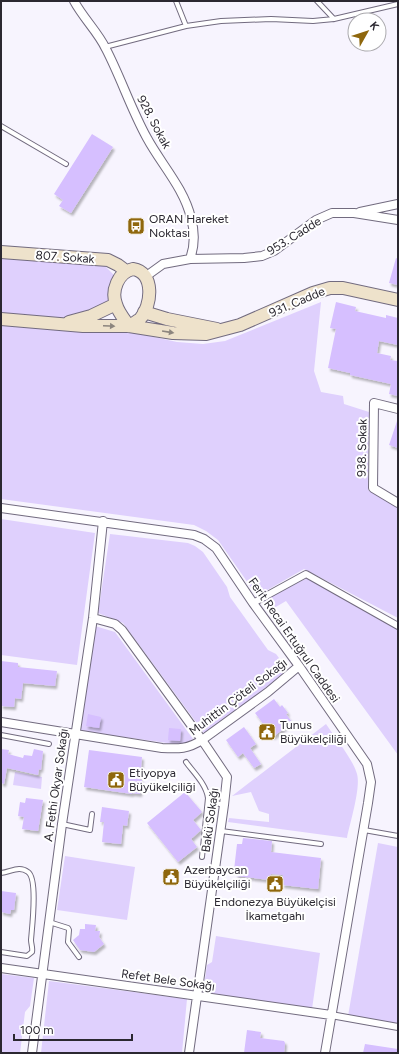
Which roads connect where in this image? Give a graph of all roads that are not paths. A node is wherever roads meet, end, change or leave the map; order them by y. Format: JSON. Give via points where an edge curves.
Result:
{"nodes":[{"id":1,"x":74,"y":1,"type":"edge"},
{"id":2,"x":176,"y":1,"type":"edge"},
{"id":3,"x":317,"y":1,"type":"edge"},
{"id":4,"x":398,"y":4,"type":"edge"},
{"id":5,"x":334,"y":19,"type":"junction"},
{"id":6,"x":186,"y":26,"type":"junction"},
{"id":7,"x":106,"y":47,"type":"junction"},
{"id":8,"x":1,"y":126,"type":"edge"},
{"id":9,"x":66,"y":164,"type":"dead end"},
{"id":10,"x":398,"y":204,"type":"edge"},
{"id":11,"x":354,"y":213,"type":"junction"},
{"id":12,"x":398,"y":220,"type":"edge"},
{"id":13,"x":1,"y":252,"type":"edge"},
{"id":14,"x":190,"y":260,"type":"junction"},
{"id":15,"x":126,"y":271,"type":"junction"},
{"id":16,"x":146,"y":277,"type":"junction"},
{"id":17,"x":398,"y":300,"type":"edge"},
{"id":18,"x":116,"y":304,"type":"junction"},
{"id":19,"x":144,"y":312,"type":"junction"},
{"id":20,"x":1,"y":319,"type":"edge"},
{"id":21,"x":60,"y":324,"type":"junction"},
{"id":22,"x":129,"y":326,"type":"junction"},
{"id":23,"x":222,"y":330,"type":"junction"},
{"id":24,"x":398,"y":409,"type":"edge"},
{"id":25,"x":398,"y":503,"type":"edge"},
{"id":26,"x":1,"y":508,"type":"edge"},
{"id":27,"x":103,"y":521,"type":"junction"},
{"id":28,"x":253,"y":604,"type":"junction"},
{"id":29,"x":92,"y":618,"type":"junction"},
{"id":30,"x":398,"y":626,"type":"edge"},
{"id":31,"x":299,"y":666,"type":"junction"},
{"id":32,"x":1,"y":722,"type":"edge"},
{"id":33,"x":75,"y":734,"type":"junction"},
{"id":34,"x":1,"y":735,"type":"edge"},
{"id":35,"x":202,"y":740,"type":"junction"},
{"id":36,"x":49,"y":744,"type":"dead end"},
{"id":37,"x":186,"y":762,"type":"dead end"},
{"id":38,"x":208,"y":801,"type":"junction"},
{"id":39,"x":224,"y":805,"type":"junction"},
{"id":40,"x":92,"y":814,"type":"dead end"},
{"id":41,"x":62,"y":824,"type":"junction"},
{"id":42,"x":364,"y":830,"type":"junction"},
{"id":43,"x":221,"y":831,"type":"junction"},
{"id":44,"x":398,"y":836,"type":"edge"},
{"id":45,"x":321,"y":844,"type":"dead end"},
{"id":46,"x":202,"y":858,"type":"dead end"},
{"id":47,"x":1,"y":872,"type":"edge"},
{"id":48,"x":49,"y":922,"type":"junction"},
{"id":49,"x":1,"y":952,"type":"edge"},
{"id":50,"x":79,"y":957,"type":"dead end"},
{"id":51,"x":1,"y":968,"type":"edge"},
{"id":52,"x":42,"y":974,"type":"junction"},
{"id":53,"x":196,"y":996,"type":"junction"},
{"id":54,"x":331,"y":1015,"type":"junction"},
{"id":55,"x":398,"y":1027,"type":"edge"},
{"id":56,"x":32,"y":1053,"type":"edge"},
{"id":57,"x":189,"y":1053,"type":"edge"},
{"id":58,"x":325,"y":1053,"type":"edge"}],
"edges":[{"from":1,"to":7,"type":"street","name":"928. Sokak"},
{"from":2,"to":6,"type":"lane"},
{"from":3,"to":5,"type":"lane"},
{"from":4,"to":5,"type":"lane"},
{"from":5,"to":6,"type":"lane","via":[[221,21]]},
{"from":6,"to":7,"type":"lane"},
{"from":7,"to":14,"type":"street","name":"928. Sokak","via":[[147,138],[185,199],[191,216],[194,240]]},
{"from":8,"to":9,"type":"lane"},
{"from":10,"to":11,"type":"street"},
{"from":11,"to":12,"type":"street","name":"953. Cadde"},
{"from":11,"to":14,"type":"street","name":"953. Cadde","via":[[332,214],[316,220],[274,251],[262,256]]},
{"from":13,"to":15,"type":"main road","name":"807. Sokak","via":[[108,260]]},
{"from":14,"to":16,"type":"street","name":"953. Cadde","via":[[163,264]]},
{"from":15,"to":16,"type":"main road","via":[[139,270]]},
{"from":15,"to":18,"type":"main road","via":[[118,279]]},
{"from":16,"to":19,"type":"main road","via":[[150,296]]},
{"from":17,"to":23,"type":"main road","name":"931. Cadde","via":[[343,288],[330,288],[313,293],[240,326]]},
{"from":18,"to":21,"type":"main road","via":[[91,316]]},
{"from":18,"to":22,"type":"main road"},
{"from":19,"to":22,"type":"main road","via":[[140,319]]},
{"from":19,"to":23,"type":"main road","name":"931. Cadde"},
{"from":20,"to":21,"type":"main road","name":"931. Cadde"},
{"from":21,"to":22,"type":"main road","name":"931. Cadde","one_way":true},
{"from":22,"to":23,"type":"main road","name":"931. Cadde","one_way":true,"via":[[173,334],[206,334]]},
{"from":24,"to":25,"type":"street","name":"938. Sokak","via":[[374,403],[373,488]]},
{"from":26,"to":27,"type":"street","name":"Ferit Recai Ertuğrul Caddesi"},
{"from":27,"to":28,"type":"street","name":"Ferit Recai Ertuğrul Caddesi","via":[[194,535],[204,539],[216,548]]},
{"from":27,"to":29,"type":"street","name":"A. Fethi Okyar Sokağı"},
{"from":28,"to":30,"type":"street","via":[[306,574]]},
{"from":28,"to":31,"type":"street","name":"Ferit Recai Ertuğrul Caddesi"},
{"from":29,"to":33,"type":"street","name":"A. Fethi Okyar Sokağı"},
{"from":29,"to":35,"type":"street","name":"Bakü Sokağı","via":[[115,624],[122,630]]},
{"from":31,"to":35,"type":"street","name":"Muhittin Çöteli Sokağı"},
{"from":31,"to":42,"type":"street","name":"Ferit Recai Ertuğrul Caddesi","via":[[367,764],[371,782]]},
{"from":32,"to":33,"type":"street","name":"Muhittin Çöteli Sokağı"},
{"from":33,"to":35,"type":"street","name":"Muhittin Çöteli Sokağı","via":[[176,749],[193,746]]},
{"from":33,"to":41,"type":"street","name":"A. Fethi Okyar Sokağı"},
{"from":34,"to":36,"type":"lane"},
{"from":35,"to":39,"type":"street","name":"Bakü Sokağı","via":[[227,777]]},
{"from":37,"to":38,"type":"lane","via":[[203,784]]},
{"from":38,"to":39,"type":"lane"},
{"from":38,"to":46,"type":"lane"},
{"from":39,"to":43,"type":"street","name":"Bakü Sokağı"},
{"from":40,"to":41,"type":"lane","via":[[90,830]]},
{"from":41,"to":48,"type":"street","name":"A. Fethi Okyar Sokağı"},
{"from":42,"to":44,"type":"lane"},
{"from":42,"to":54,"type":"street","name":"Ferit Recai Ertuğrul Caddesi"},
{"from":43,"to":45,"type":"lane"},
{"from":43,"to":53,"type":"street","name":"Bakü Sokağı"},
{"from":47,"to":49,"type":"lane","via":[[26,870],[32,875],[34,886],[32,952],[26,956]]},
{"from":48,"to":50,"type":"lane","via":[[68,928],[68,942]]},
{"from":48,"to":52,"type":"street","name":"A. Fethi Okyar Sokağı"},
{"from":51,"to":52,"type":"street","name":"Refet Bele Sokağı"},
{"from":52,"to":53,"type":"street","name":"Refet Bele Sokağı"},
{"from":52,"to":56,"type":"street","name":"A. Fethi Okyar Sokağı"},
{"from":53,"to":54,"type":"street","name":"Refet Bele Sokağı"},
{"from":53,"to":57,"type":"street","name":"Bakü Sokağı"},
{"from":54,"to":55,"type":"street"},
{"from":54,"to":58,"type":"street","name":"Ferit Recai Ertuğrul Caddesi"}]}
